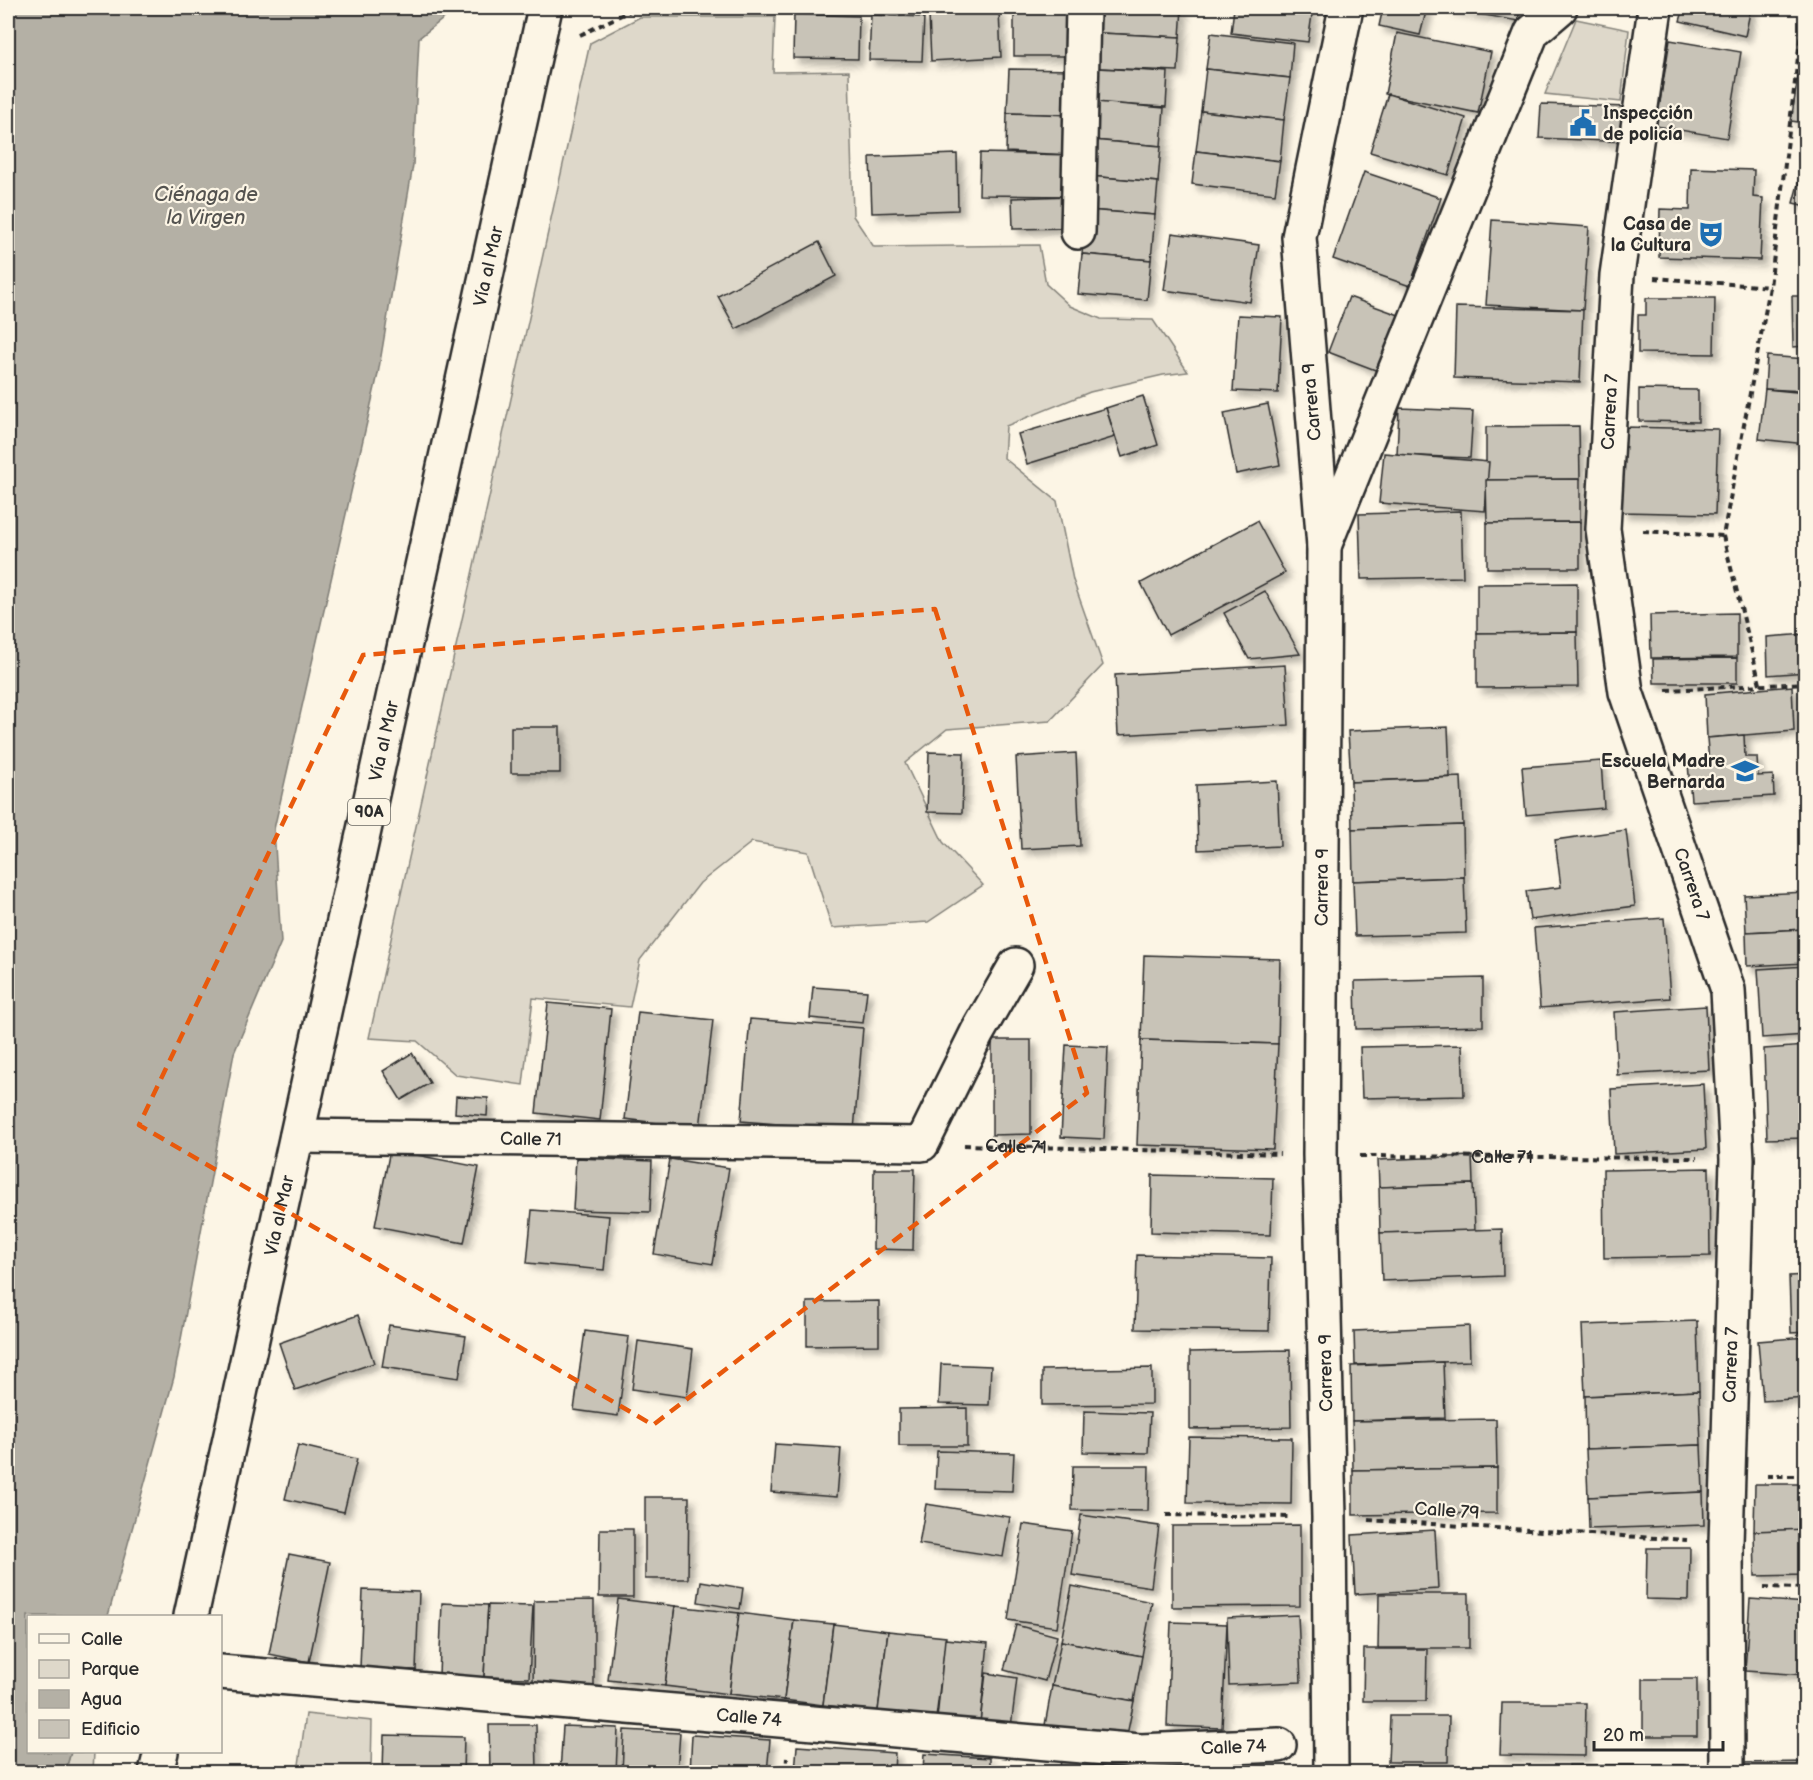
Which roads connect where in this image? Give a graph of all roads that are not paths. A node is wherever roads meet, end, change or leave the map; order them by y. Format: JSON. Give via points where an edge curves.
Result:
{"nodes":[{"id":1,"x":545,"y":8,"type":"edge"},
{"id":2,"x":1346,"y":8,"type":"edge"},
{"id":3,"x":1560,"y":8,"type":"edge"},
{"id":4,"x":1655,"y":8,"type":"edge"},
{"id":5,"x":1083,"y":9,"type":"edge"},
{"id":6,"x":1078,"y":232,"type":"dead end"},
{"id":7,"x":1324,"y":546,"type":"junction"},
{"id":8,"x":1016,"y":965,"type":"dead end"},
{"id":9,"x":297,"y":1136,"type":"junction"},
{"id":10,"x":191,"y":1615,"type":"edge"},
{"id":11,"x":222,"y":1672,"type":"edge"},
{"id":12,"x":1279,"y":1745,"type":"dead end"},
{"id":13,"x":161,"y":1753,"type":"edge"},
{"id":14,"x":1139,"y":1762,"type":"edge"},
{"id":15,"x":156,"y":1773,"type":"edge"},
{"id":16,"x":1331,"y":1773,"type":"edge"},
{"id":17,"x":1727,"y":1773,"type":"edge"}],
"edges":[{"from":1,"to":9,"type":"main road","name":"Vía al Mar","number":"90A"},
{"from":2,"to":7,"type":"main road","name":"Carrera 9","via":[[1299,237]]},
{"from":3,"to":7,"type":"main road","via":[[1532,32]]},
{"from":4,"to":17,"type":"main road","name":"Carrera 7","via":[[1617,275],[1603,529],[1626,692],[1728,990],[1737,1159],[1726,1543]]},
{"from":5,"to":6,"type":"main road"},
{"from":7,"to":16,"type":"main road","name":"Carrera 9","via":[[1320,1155]]},
{"from":8,"to":9,"type":"main road","name":"Calle 71","via":[[922,1144]]},
{"from":9,"to":10,"type":"main road","name":"Vía al Mar","number":"90A"},
{"from":11,"to":14,"type":"main road","name":"Calle 74"},
{"from":12,"to":14,"type":"main road","name":"Calle 74"},
{"from":13,"to":15,"type":"main road"}]}
